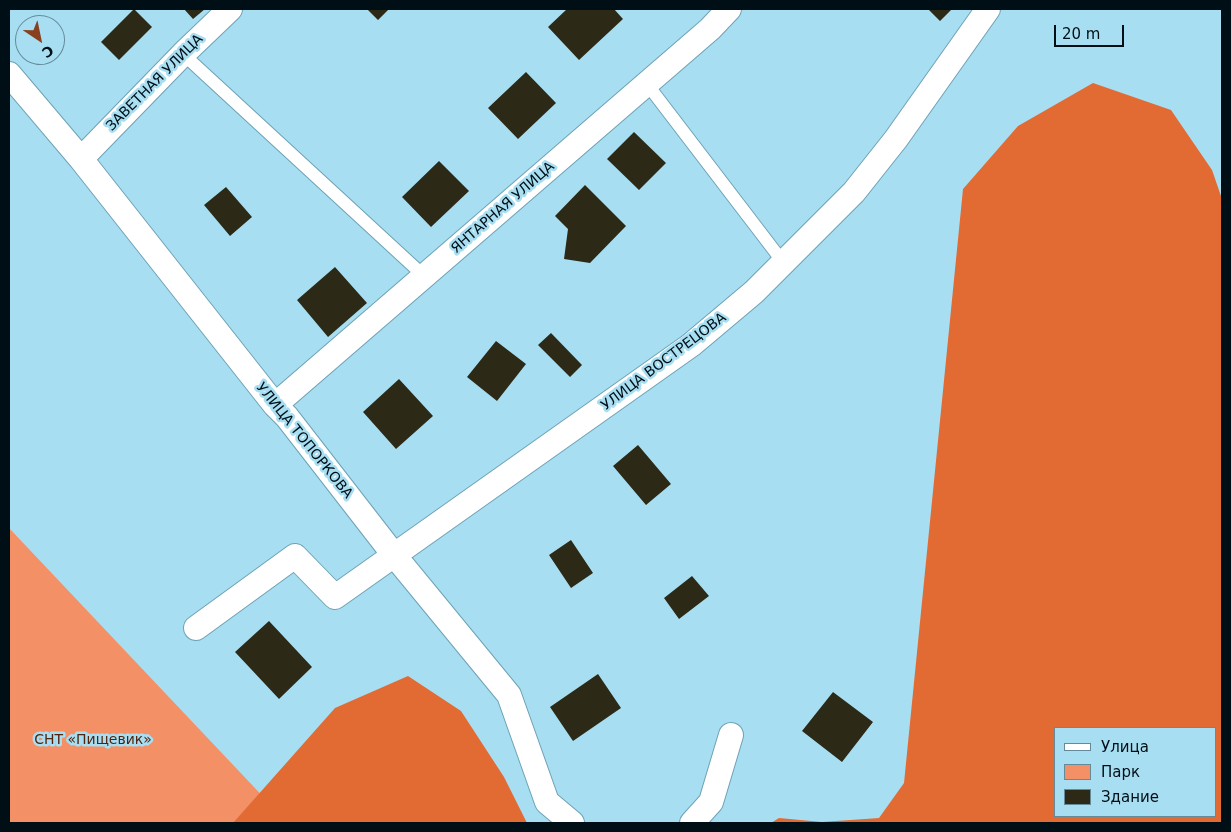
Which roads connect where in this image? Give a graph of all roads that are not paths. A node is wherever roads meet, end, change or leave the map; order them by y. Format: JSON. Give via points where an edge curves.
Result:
{"nodes":[{"id":1,"x":230,"y":9,"type":"edge"},
{"id":2,"x":729,"y":9,"type":"edge"},
{"id":3,"x":988,"y":9,"type":"edge"},
{"id":4,"x":182,"y":54,"type":"junction"},
{"id":5,"x":9,"y":74,"type":"edge"},
{"id":6,"x":647,"y":84,"type":"junction"},
{"id":7,"x":81,"y":159,"type":"junction"},
{"id":8,"x":782,"y":262,"type":"junction"},
{"id":9,"x":424,"y":276,"type":"junction"},
{"id":10,"x":275,"y":404,"type":"junction"},
{"id":11,"x":394,"y":555,"type":"junction"},
{"id":12,"x":196,"y":628,"type":"dead end"},
{"id":13,"x":731,"y":735,"type":"dead end"},
{"id":14,"x":572,"y":823,"type":"edge"},
{"id":15,"x":692,"y":823,"type":"edge"}],
"edges":[{"from":1,"to":4,"type":"street","name":"ЗАВЕТНАЯ УЛИЦА"},
{"from":2,"to":6,"type":"street","name":"ЯНТАРНАЯ УЛИЦА"},
{"from":3,"to":8,"type":"street","name":"УЛИЦА ВОСТРЕЦОВА","via":[[896,139],[854,192]]},
{"from":4,"to":7,"type":"street","name":"ЗАВЕТНАЯ УЛИЦА"},
{"from":4,"to":9,"type":"lane"},
{"from":5,"to":7,"type":"street","name":"УЛИЦА ТОПОРКОВА"},
{"from":6,"to":8,"type":"lane"},
{"from":6,"to":9,"type":"street","name":"ЯНТАРНАЯ УЛИЦА"},
{"from":7,"to":10,"type":"street","name":"УЛИЦА ТОПОРКОВА"},
{"from":8,"to":11,"type":"street","name":"УЛИЦА ВОСТРЕЦОВА","via":[[754,292],[691,345]]},
{"from":9,"to":10,"type":"street","name":"ЯНТАРНАЯ УЛИЦА"},
{"from":10,"to":11,"type":"street","name":"УЛИЦА ТОПОРКОВА"},
{"from":11,"to":12,"type":"street","name":"УЛИЦА ВОСТРЕЦОВА","via":[[335,597],[294,556]]},
{"from":11,"to":14,"type":"street","name":"УЛИЦА ТОПОРКОВА","via":[[509,694],[547,802]]},
{"from":13,"to":15,"type":"street","via":[[711,802]]}]}
